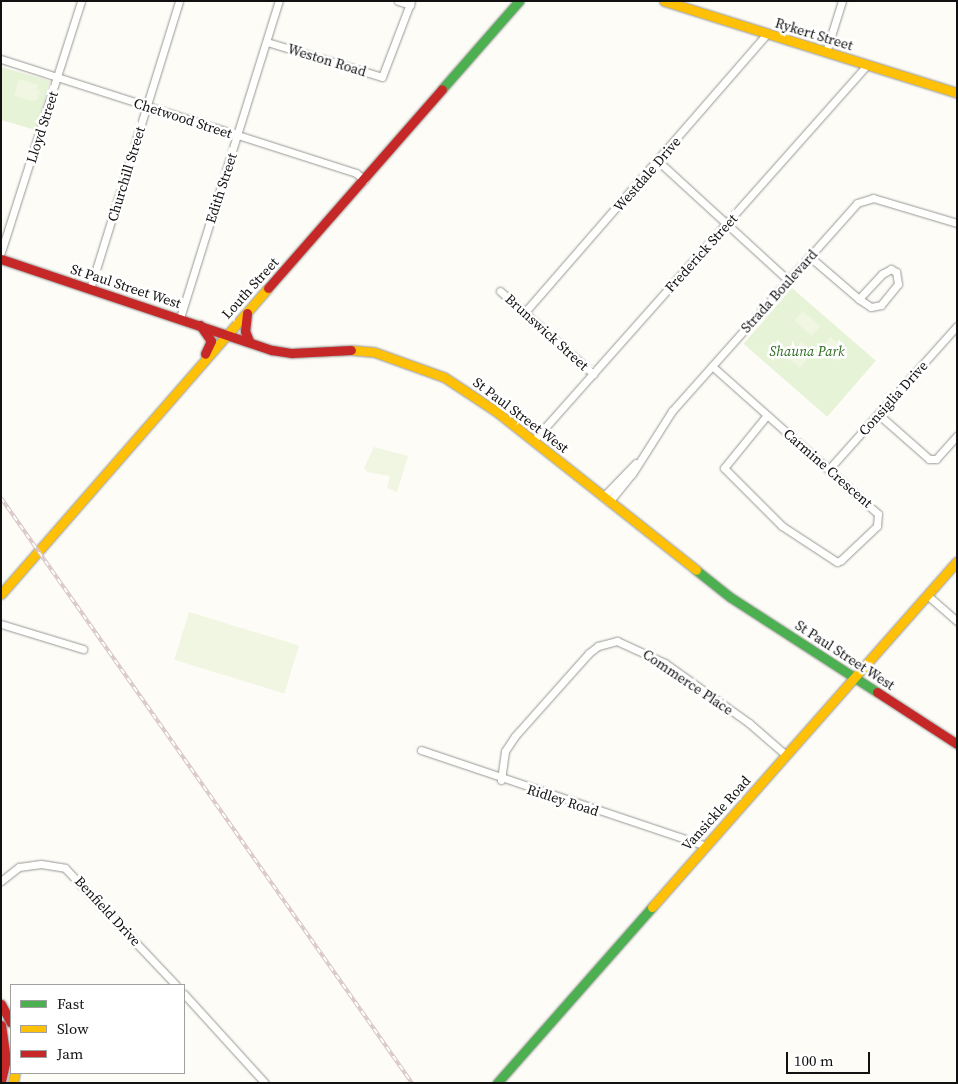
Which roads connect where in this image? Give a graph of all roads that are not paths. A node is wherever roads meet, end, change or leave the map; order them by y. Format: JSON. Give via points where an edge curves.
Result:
{"nodes":[{"id":1,"x":81,"y":1,"type":"edge"},
{"id":2,"x":179,"y":1,"type":"edge"},
{"id":3,"x":280,"y":1,"type":"edge"},
{"id":4,"x":398,"y":1,"type":"edge"},
{"id":5,"x":519,"y":1,"type":"edge"},
{"id":6,"x":842,"y":1,"type":"edge"},
{"id":7,"x":667,"y":2,"type":"edge"},
{"id":8,"x":410,"y":3,"type":"edge"},
{"id":9,"x":767,"y":34,"type":"junction"},
{"id":10,"x":267,"y":42,"type":"junction"},
{"id":11,"x":826,"y":52,"type":"junction"},
{"id":12,"x":1,"y":59,"type":"edge"},
{"id":13,"x":868,"y":65,"type":"junction"},
{"id":14,"x":58,"y":78,"type":"junction"},
{"id":15,"x":957,"y":93,"type":"edge"},
{"id":16,"x":147,"y":107,"type":"junction"},
{"id":17,"x":238,"y":135,"type":"junction"},
{"id":18,"x":658,"y":161,"type":"junction"},
{"id":19,"x":364,"y":180,"type":"junction"},
{"id":20,"x":957,"y":223,"type":"edge"},
{"id":21,"x":727,"y":224,"type":"junction"},
{"id":22,"x":1,"y":252,"type":"edge"},
{"id":23,"x":810,"y":257,"type":"junction"},
{"id":24,"x":1,"y":259,"type":"edge"},
{"id":25,"x":788,"y":280,"type":"junction"},
{"id":26,"x":90,"y":289,"type":"junction"},
{"id":27,"x":500,"y":291,"type":"dead end"},
{"id":28,"x":859,"y":299,"type":"junction"},
{"id":29,"x":525,"y":312,"type":"junction"},
{"id":30,"x":247,"y":313,"type":"junction"},
{"id":31,"x":180,"y":318,"type":"junction"},
{"id":32,"x":195,"y":322,"type":"junction"},
{"id":33,"x":957,"y":326,"type":"edge"},
{"id":34,"x":228,"y":334,"type":"junction"},
{"id":35,"x":249,"y":341,"type":"junction"},
{"id":36,"x":712,"y":366,"type":"junction"},
{"id":37,"x":198,"y":368,"type":"junction"},
{"id":38,"x":593,"y":374,"type":"junction"},
{"id":39,"x":878,"y":414,"type":"junction"},
{"id":40,"x":767,"y":415,"type":"junction"},
{"id":41,"x":957,"y":436,"type":"edge"},
{"id":42,"x":534,"y":440,"type":"junction"},
{"id":43,"x":950,"y":444,"type":"junction"},
{"id":44,"x":957,"y":449,"type":"edge"},
{"id":45,"x":829,"y":470,"type":"junction"},
{"id":46,"x":606,"y":500,"type":"junction"},
{"id":47,"x":957,"y":561,"type":"edge"},
{"id":48,"x":1,"y":594,"type":"edge"},
{"id":49,"x":927,"y":595,"type":"junction"},
{"id":50,"x":957,"y":621,"type":"edge"},
{"id":51,"x":1,"y":624,"type":"edge"},
{"id":52,"x":83,"y":649,"type":"dead end"},
{"id":53,"x":856,"y":677,"type":"junction"},
{"id":54,"x":957,"y":744,"type":"edge"},
{"id":55,"x":421,"y":750,"type":"dead end"},
{"id":56,"x":786,"y":755,"type":"junction"},
{"id":57,"x":502,"y":780,"type":"junction"},
{"id":58,"x":706,"y":846,"type":"junction"},
{"id":59,"x":1,"y":881,"type":"edge"},
{"id":60,"x":175,"y":984,"type":"edge"},
{"id":61,"x":185,"y":995,"type":"edge"},
{"id":62,"x":1,"y":1004,"type":"edge"},
{"id":63,"x":10,"y":1021,"type":"edge"},
{"id":64,"x":1,"y":1024,"type":"edge"},
{"id":65,"x":1,"y":1081,"type":"edge"},
{"id":66,"x":265,"y":1083,"type":"edge"},
{"id":67,"x":497,"y":1083,"type":"edge"}],
"edges":[{"from":1,"to":14,"type":"street","name":"Lloyd Street"},
{"from":2,"to":16,"type":"street","name":"Churchill Street"},
{"from":3,"to":10,"type":"street","name":"Edith Street"},
{"from":4,"to":8,"type":"street"},
{"from":5,"to":19,"type":"main road","name":"Louth Street"},
{"from":6,"to":11,"type":"street"},
{"from":7,"to":9,"type":"main road","name":"Rykert Street"},
{"from":8,"to":10,"type":"street","name":"Weston Road","via":[[382,77]]},
{"from":9,"to":11,"type":"main road","name":"Rykert Street"},
{"from":9,"to":18,"type":"street","name":"Westdale Drive"},
{"from":10,"to":17,"type":"street","name":"Edith Street"},
{"from":11,"to":13,"type":"main road","name":"Rykert Street"},
{"from":12,"to":14,"type":"street","name":"Chetwood Street"},
{"from":13,"to":15,"type":"main road","name":"Rykert Street"},
{"from":13,"to":21,"type":"street","name":"Frederick Street"},
{"from":14,"to":16,"type":"street","name":"Chetwood Street"},
{"from":14,"to":22,"type":"street","name":"Lloyd Street"},
{"from":16,"to":17,"type":"street","name":"Chetwood Street"},
{"from":16,"to":26,"type":"street","name":"Churchill Street"},
{"from":17,"to":19,"type":"street","name":"Chetwood Street","via":[[356,173]]},
{"from":17,"to":31,"type":"street","name":"Edith Street"},
{"from":18,"to":21,"type":"street"},
{"from":18,"to":29,"type":"street","name":"Westdale Drive"},
{"from":19,"to":30,"type":"main road","name":"Louth Street"},
{"from":20,"to":23,"type":"street","name":"Strada Boulevard","via":[[902,204],[873,198],[862,200]]},
{"from":21,"to":25,"type":"street"},
{"from":21,"to":38,"type":"street","name":"Frederick Street"},
{"from":23,"to":25,"type":"street","name":"Strada Boulevard"},
{"from":23,"to":28,"type":"street"},
{"from":24,"to":26,"type":"main road","name":"St Paul Street West"},
{"from":25,"to":36,"type":"street","name":"Strada Boulevard"},
{"from":26,"to":31,"type":"main road","name":"St Paul Street West"},
{"from":27,"to":29,"type":"street","name":"Brunswick Street"},
{"from":28,"to":28,"type":"street","via":[[882,274],[891,270],[896,272],[898,284],[881,305],[871,307]]},
{"from":29,"to":38,"type":"street","name":"Brunswick Street"},
{"from":30,"to":34,"type":"main road","name":"Louth Street"},
{"from":30,"to":35,"type":"main road","via":[[245,331]]},
{"from":31,"to":32,"type":"main road","name":"St Paul Street West"},
{"from":32,"to":34,"type":"main road","name":"St Paul Street West"},
{"from":32,"to":37,"type":"main road","via":[[206,331],[210,341]]},
{"from":33,"to":39,"type":"street","name":"Consiglia Drive"},
{"from":34,"to":35,"type":"main road","name":"St Paul Street West"},
{"from":34,"to":37,"type":"main road","name":"Louth Street"},
{"from":35,"to":42,"type":"main road","name":"St Paul Street West","via":[[292,353],[336,350],[374,352],[400,358],[473,393]]},
{"from":36,"to":40,"type":"street","name":"Carmine Crescent"},
{"from":36,"to":46,"type":"street","name":"Strada Boulevard","via":[[667,418],[632,474]]},
{"from":37,"to":48,"type":"main road","name":"Louth Street"},
{"from":38,"to":42,"type":"street","name":"Frederick Street"},
{"from":39,"to":43,"type":"street","via":[[929,459],[936,459]]},
{"from":39,"to":45,"type":"street","name":"Consiglia Drive"},
{"from":40,"to":45,"type":"street","name":"Carmine Crescent"},
{"from":40,"to":45,"type":"street","name":"Carmine Crescent","via":[[724,468],[782,526],[837,562],[880,520],[875,509]]},
{"from":41,"to":43,"type":"street"},
{"from":42,"to":46,"type":"main road","name":"St Paul Street West"},
{"from":43,"to":44,"type":"street"},
{"from":46,"to":53,"type":"main road","name":"St Paul Street West","via":[[730,597]]},
{"from":47,"to":49,"type":"main road","name":"Vansickle Road"},
{"from":49,"to":50,"type":"street"},
{"from":49,"to":53,"type":"main road","name":"Vansickle Road"},
{"from":51,"to":52,"type":"street"},
{"from":53,"to":54,"type":"main road","name":"St Paul Street West"},
{"from":53,"to":56,"type":"main road","name":"Vansickle Road"},
{"from":55,"to":57,"type":"street","name":"Ridley Road"},
{"from":56,"to":57,"type":"street","name":"Commerce Place","via":[[749,723],[665,663],[617,641],[598,646],[589,653],[515,736],[505,751]]},
{"from":56,"to":58,"type":"main road","name":"Vansickle Road"},
{"from":57,"to":58,"type":"street","name":"Ridley Road"},
{"from":58,"to":67,"type":"main road","name":"Vansickle Road"},
{"from":59,"to":60,"type":"street","name":"Benfield Drive","via":[[19,867],[41,864],[66,868]]},
{"from":61,"to":66,"type":"street"},
{"from":62,"to":63,"type":"main road"},
{"from":64,"to":65,"type":"main road","via":[[6,1058]]}]}
